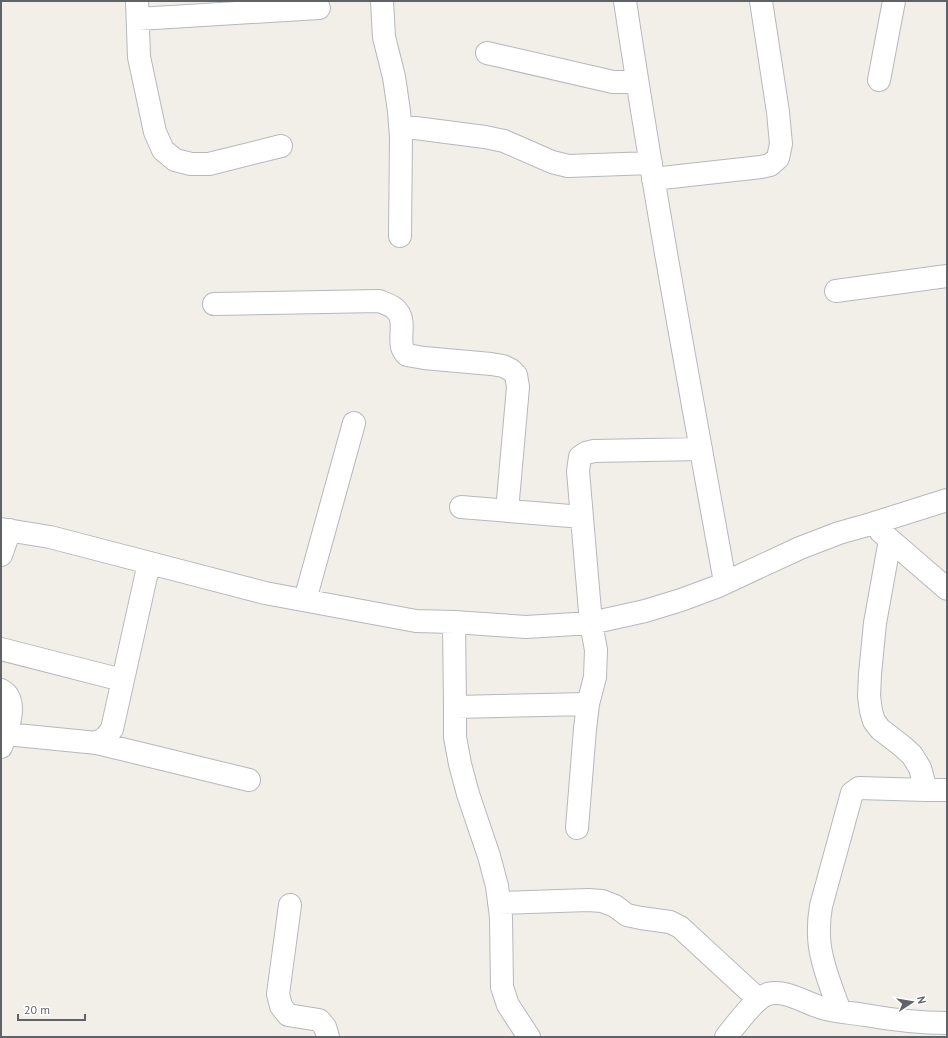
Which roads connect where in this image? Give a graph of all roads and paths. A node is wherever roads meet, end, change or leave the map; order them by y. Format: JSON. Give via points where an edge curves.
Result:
{"nodes":[{"id":1,"x":382,"y":1,"type":"edge"},
{"id":2,"x":625,"y":1,"type":"edge"},
{"id":3,"x":761,"y":1,"type":"edge"},
{"id":4,"x":894,"y":1,"type":"edge"},
{"id":5,"x":318,"y":8,"type":"dead end"},
{"id":6,"x":137,"y":10,"type":"edge"},
{"id":7,"x":487,"y":54,"type":"dead end"},
{"id":8,"x":879,"y":80,"type":"dead end"},
{"id":9,"x":637,"y":82,"type":"junction"},
{"id":10,"x":400,"y":126,"type":"junction"},
{"id":11,"x":281,"y":146,"type":"dead end"},
{"id":12,"x":652,"y":171,"type":"junction"},
{"id":13,"x":400,"y":236,"type":"dead end"},
{"id":14,"x":947,"y":276,"type":"edge"},
{"id":15,"x":836,"y":291,"type":"dead end"},
{"id":16,"x":214,"y":304,"type":"dead end"},
{"id":17,"x":354,"y":423,"type":"dead end"},
{"id":18,"x":701,"y":449,"type":"junction"},
{"id":19,"x":947,"y":500,"type":"edge"},
{"id":20,"x":461,"y":507,"type":"dead end"},
{"id":21,"x":507,"y":511,"type":"junction"},
{"id":22,"x":582,"y":517,"type":"junction"},
{"id":23,"x":871,"y":524,"type":"junction"},
{"id":24,"x":5,"y":529,"type":"edge"},
{"id":25,"x":890,"y":540,"type":"junction"},
{"id":26,"x":1,"y":555,"type":"edge"},
{"id":27,"x":149,"y":562,"type":"junction"},
{"id":28,"x":725,"y":582,"type":"junction"},
{"id":29,"x":309,"y":585,"type":"junction"},
{"id":30,"x":947,"y":589,"type":"edge"},
{"id":31,"x":454,"y":622,"type":"junction"},
{"id":32,"x":591,"y":623,"type":"junction"},
{"id":33,"x":1,"y":649,"type":"edge"},
{"id":34,"x":122,"y":680,"type":"junction"},
{"id":35,"x":1,"y":690,"type":"edge"},
{"id":36,"x":588,"y":704,"type":"junction"},
{"id":37,"x":456,"y":707,"type":"junction"},
{"id":38,"x":4,"y":740,"type":"edge"},
{"id":39,"x":97,"y":743,"type":"junction"},
{"id":40,"x":249,"y":780,"type":"dead end"},
{"id":41,"x":936,"y":790,"type":"edge"},
{"id":42,"x":577,"y":828,"type":"dead end"},
{"id":43,"x":499,"y":903,"type":"junction"},
{"id":44,"x":290,"y":905,"type":"dead end"},
{"id":45,"x":758,"y":999,"type":"junction"},
{"id":46,"x":840,"y":1012,"type":"junction"},
{"id":47,"x":947,"y":1023,"type":"edge"},
{"id":48,"x":328,"y":1037,"type":"edge"},
{"id":49,"x":529,"y":1037,"type":"edge"},
{"id":50,"x":726,"y":1037,"type":"edge"}],
"edges":[{"from":1,"to":10,"type":"street","via":[[384,37],[394,77]]},
{"from":2,"to":9,"type":"street"},
{"from":3,"to":12,"type":"street","via":[[778,112],[781,144],[778,158],[770,165],[761,167]]},
{"from":4,"to":8,"type":"street"},
{"from":5,"to":6,"type":"street"},
{"from":6,"to":11,"type":"street","via":[[139,57],[155,132],[163,150],[175,160],[191,164],[209,164]]},
{"from":7,"to":9,"type":"street","via":[[613,82]]},
{"from":9,"to":12,"type":"street"},
{"from":10,"to":12,"type":"street","via":[[504,140],[552,162],[568,166]]},
{"from":10,"to":13,"type":"street"},
{"from":12,"to":18,"type":"street"},
{"from":14,"to":15,"type":"street"},
{"from":16,"to":21,"type":"street","via":[[379,301],[400,315],[402,349],[407,355],[491,364],[511,370],[516,375],[518,387]]},
{"from":17,"to":29,"type":"street"},
{"from":18,"to":22,"type":"street","via":[[586,453],[580,457],[578,471]]},
{"from":18,"to":28,"type":"street"},
{"from":19,"to":23,"type":"street"},
{"from":20,"to":21,"type":"street"},
{"from":21,"to":22,"type":"street"},
{"from":22,"to":32,"type":"street"},
{"from":23,"to":25,"type":"street"},
{"from":23,"to":28,"type":"street","via":[[800,548]]},
{"from":24,"to":26,"type":"street"},
{"from":24,"to":27,"type":"street","via":[[50,537]]},
{"from":25,"to":30,"type":"street"},
{"from":25,"to":41,"type":"street","via":[[875,623],[870,674],[871,711],[880,729],[912,755]]},
{"from":27,"to":29,"type":"street","via":[[265,593]]},
{"from":27,"to":34,"type":"street"},
{"from":28,"to":32,"type":"street","via":[[681,600]]},
{"from":29,"to":31,"type":"street","via":[[416,621]]},
{"from":31,"to":32,"type":"street","via":[[526,627]]},
{"from":31,"to":37,"type":"street"},
{"from":32,"to":36,"type":"street","via":[[596,650],[595,677]]},
{"from":33,"to":34,"type":"street"},
{"from":34,"to":39,"type":"street","via":[[112,729]]},
{"from":35,"to":38,"type":"street","via":[[10,701],[11,717]]},
{"from":36,"to":37,"type":"street"},
{"from":36,"to":42,"type":"street"},
{"from":37,"to":43,"type":"street","via":[[455,737],[460,764],[489,856]]},
{"from":38,"to":39,"type":"street"},
{"from":39,"to":40,"type":"street"},
{"from":41,"to":46,"type":"street","via":[[859,788],[852,793],[819,919],[823,961]]},
{"from":43,"to":45,"type":"street","via":[[602,901],[626,914],[670,922],[680,927]]},
{"from":43,"to":49,"type":"street","via":[[502,987],[508,1005]]},
{"from":44,"to":48,"type":"street","via":[[278,994],[281,1006],[288,1015],[319,1020],[325,1027]]},
{"from":45,"to":46,"type":"street","via":[[767,994],[781,993]]},
{"from":45,"to":50,"type":"street"},
{"from":46,"to":47,"type":"street","via":[[909,1022]]}]}
